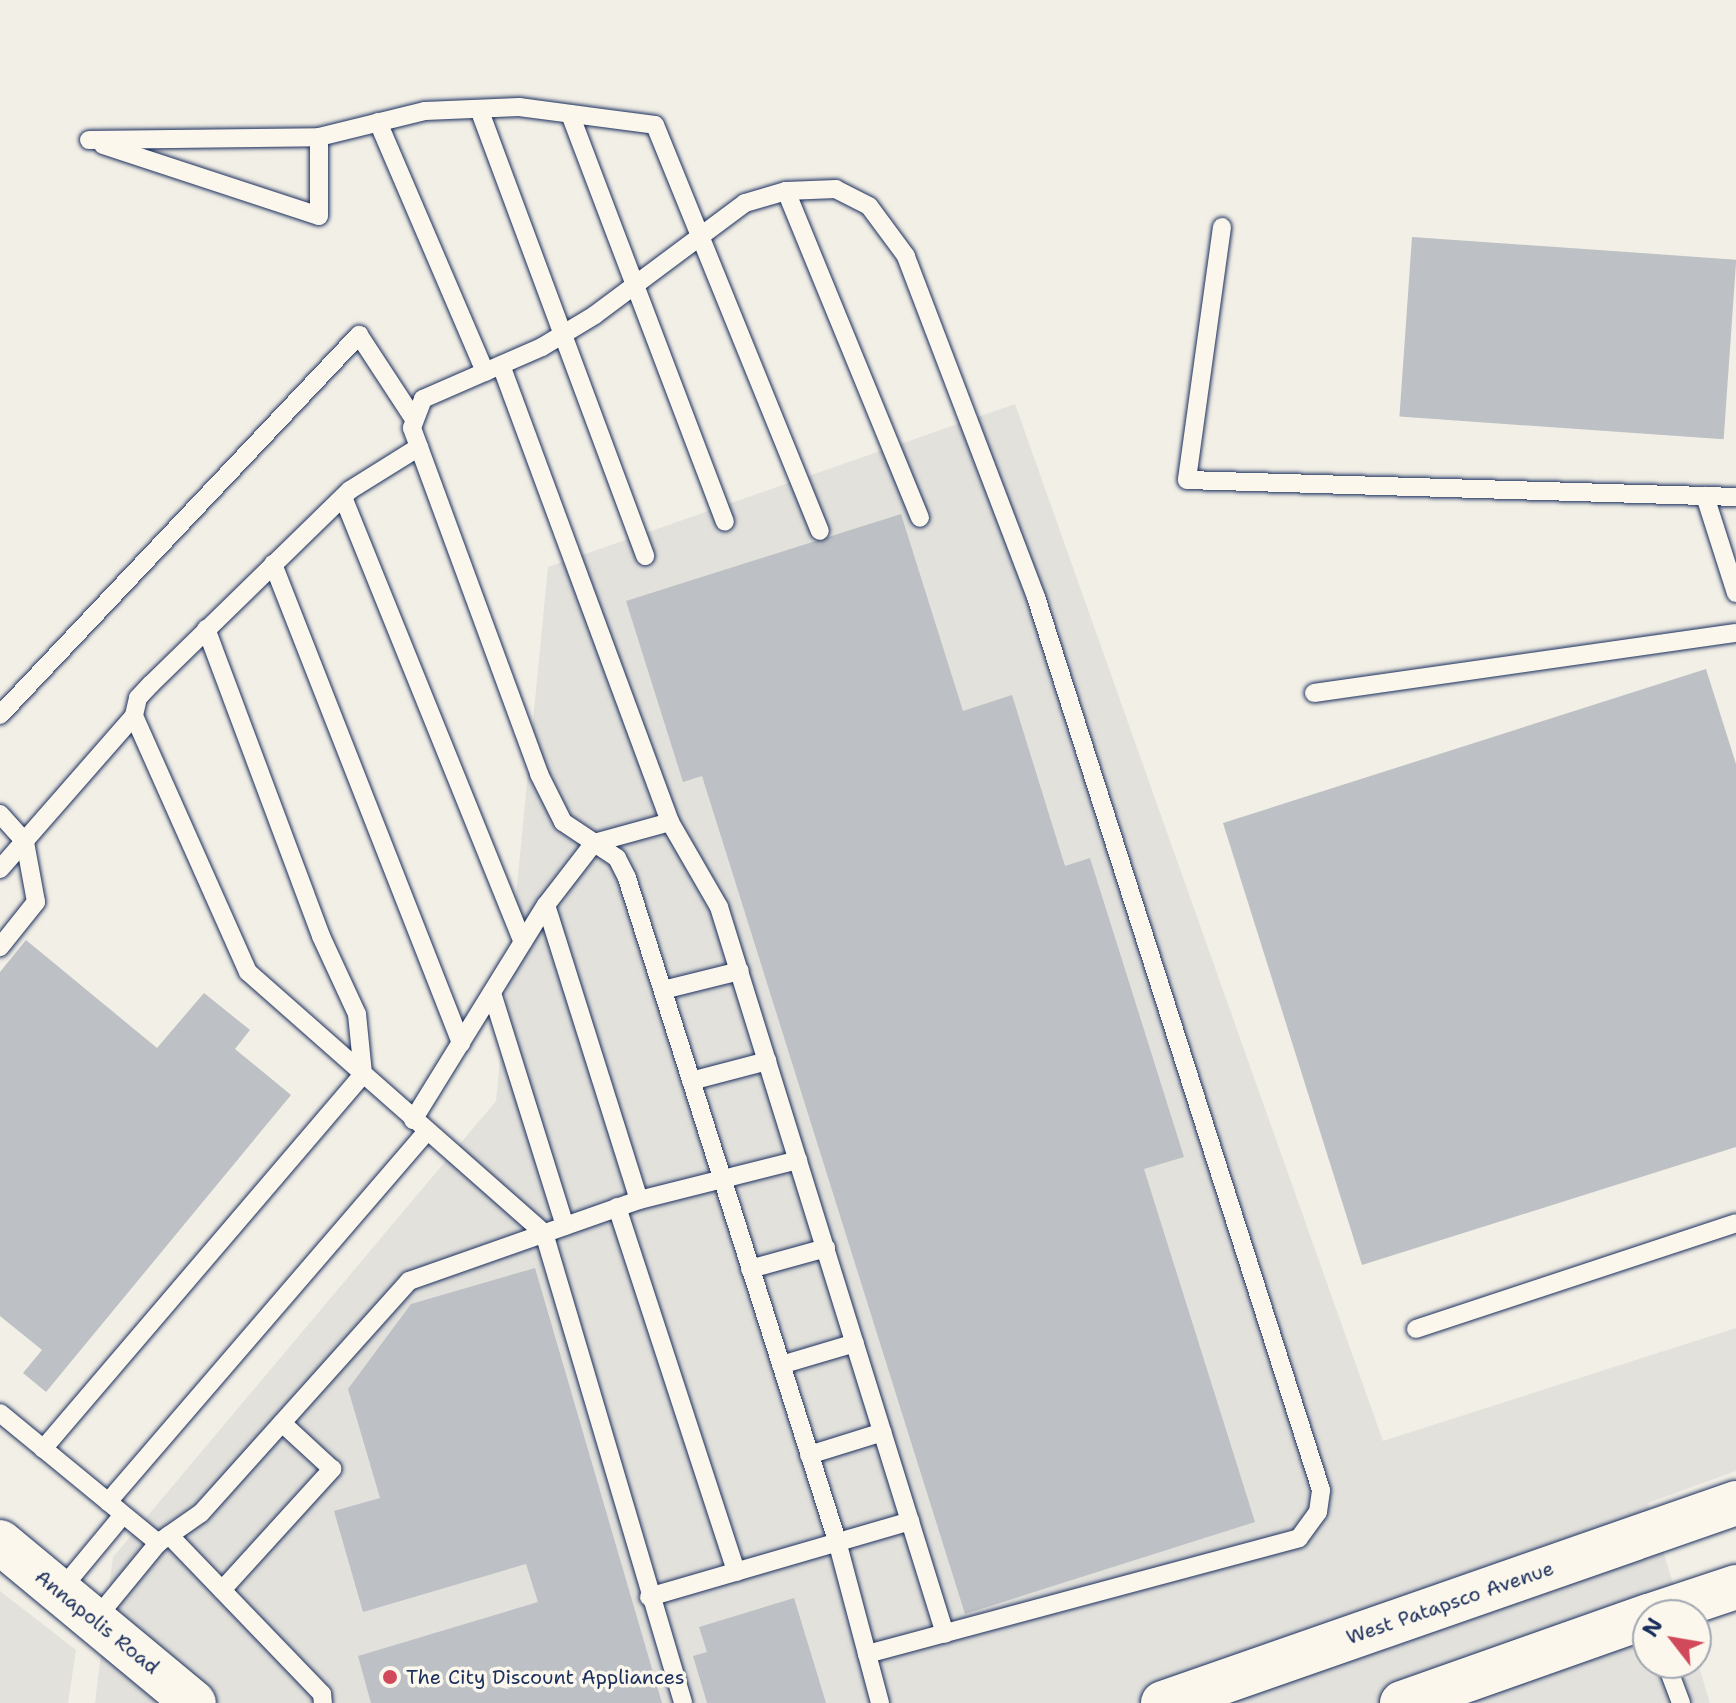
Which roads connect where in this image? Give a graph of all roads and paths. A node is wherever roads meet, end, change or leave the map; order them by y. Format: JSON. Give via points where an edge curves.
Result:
{"nodes":[{"id":1,"x":479,"y":109,"type":"junction"},
{"id":2,"x":570,"y":114,"type":"junction"},
{"id":3,"x":378,"y":122,"type":"junction"},
{"id":4,"x":319,"y":137,"type":"junction"},
{"id":5,"x":786,"y":191,"type":"junction"},
{"id":6,"x":1222,"y":227,"type":"dead end"},
{"id":7,"x":702,"y":234,"type":"junction"},
{"id":8,"x":635,"y":284,"type":"junction"},
{"id":9,"x":561,"y":335,"type":"junction"},
{"id":10,"x":493,"y":368,"type":"junction"},
{"id":11,"x":412,"y":416,"type":"junction"},
{"id":12,"x":419,"y":447,"type":"junction"},
{"id":13,"x":1705,"y":496,"type":"junction"},
{"id":14,"x":343,"y":497,"type":"junction"},
{"id":15,"x":1736,"y":497,"type":"edge"},
{"id":16,"x":920,"y":518,"type":"dead end"},
{"id":17,"x":725,"y":521,"type":"dead end"},
{"id":18,"x":820,"y":531,"type":"dead end"},
{"id":19,"x":645,"y":556,"type":"dead end"},
{"id":20,"x":273,"y":564,"type":"junction"},
{"id":21,"x":1736,"y":593,"type":"edge"},
{"id":22,"x":206,"y":629,"type":"junction"},
{"id":23,"x":1736,"y":633,"type":"edge"},
{"id":24,"x":1314,"y":693,"type":"dead end"},
{"id":25,"x":0,"y":715,"type":"edge"},
{"id":26,"x":134,"y":716,"type":"junction"},
{"id":27,"x":0,"y":814,"type":"edge"},
{"id":28,"x":670,"y":822,"type":"junction"},
{"id":29,"x":25,"y":842,"type":"junction"},
{"id":30,"x":594,"y":843,"type":"junction"},
{"id":31,"x":0,"y":869,"type":"edge"},
{"id":32,"x":546,"y":905,"type":"junction"},
{"id":33,"x":523,"y":942,"type":"junction"},
{"id":34,"x":0,"y":947,"type":"edge"},
{"id":35,"x":740,"y":971,"type":"junction"},
{"id":36,"x":663,"y":990,"type":"junction"},
{"id":37,"x":492,"y":993,"type":"junction"},
{"id":38,"x":461,"y":1043,"type":"junction"},
{"id":39,"x":767,"y":1061,"type":"junction"},
{"id":40,"x":363,"y":1074,"type":"junction"},
{"id":41,"x":691,"y":1081,"type":"junction"},
{"id":42,"x":420,"y":1126,"type":"junction"},
{"id":43,"x":798,"y":1160,"type":"junction"},
{"id":44,"x":721,"y":1179,"type":"junction"},
{"id":45,"x":639,"y":1200,"type":"junction"},
{"id":46,"x":617,"y":1207,"type":"junction"},
{"id":47,"x":1736,"y":1223,"type":"edge"},
{"id":48,"x":565,"y":1226,"type":"junction"},
{"id":49,"x":544,"y":1233,"type":"junction"},
{"id":50,"x":826,"y":1248,"type":"junction"},
{"id":51,"x":750,"y":1269,"type":"junction"},
{"id":52,"x":1416,"y":1329,"type":"dead end"},
{"id":53,"x":855,"y":1343,"type":"junction"},
{"id":54,"x":781,"y":1365,"type":"junction"},
{"id":55,"x":0,"y":1413,"type":"edge"},
{"id":56,"x":282,"y":1423,"type":"junction"},
{"id":57,"x":883,"y":1432,"type":"junction"},
{"id":58,"x":43,"y":1449,"type":"junction"},
{"id":59,"x":809,"y":1455,"type":"junction"},
{"id":60,"x":1736,"y":1503,"type":"edge"},
{"id":61,"x":116,"y":1509,"type":"junction"},
{"id":62,"x":910,"y":1521,"type":"junction"},
{"id":63,"x":163,"y":1539,"type":"junction"},
{"id":64,"x":837,"y":1541,"type":"junction"},
{"id":65,"x":0,"y":1542,"type":"edge"},
{"id":66,"x":736,"y":1572,"type":"junction"},
{"id":67,"x":1736,"y":1587,"type":"edge"},
{"id":68,"x":222,"y":1590,"type":"junction"},
{"id":69,"x":59,"y":1592,"type":"junction"},
{"id":70,"x":649,"y":1597,"type":"junction"},
{"id":71,"x":1700,"y":1599,"type":"edge"},
{"id":72,"x":94,"y":1621,"type":"junction"},
{"id":73,"x":1632,"y":1622,"type":"edge"},
{"id":74,"x":945,"y":1634,"type":"junction"},
{"id":75,"x":867,"y":1654,"type":"junction"},
{"id":76,"x":1672,"y":1679,"type":"edge"},
{"id":77,"x":194,"y":1703,"type":"edge"},
{"id":78,"x":323,"y":1703,"type":"edge"},
{"id":79,"x":683,"y":1703,"type":"edge"},
{"id":80,"x":880,"y":1703,"type":"edge"},
{"id":81,"x":1163,"y":1703,"type":"edge"},
{"id":82,"x":1402,"y":1703,"type":"edge"},
{"id":83,"x":1681,"y":1703,"type":"edge"}],
"edges":[{"from":1,"to":2,"type":"lane","via":[[519,107]]},
{"from":1,"to":3,"type":"lane","via":[[425,111]]},
{"from":1,"to":9,"type":"lane"},
{"from":2,"to":7,"type":"lane","via":[[655,125]]},
{"from":2,"to":8,"type":"lane"},
{"from":3,"to":4,"type":"lane"},
{"from":3,"to":10,"type":"lane"},
{"from":4,"to":4,"type":"lane","via":[[151,139],[89,140],[319,216]]},
{"from":5,"to":7,"type":"lane","via":[[745,203]]},
{"from":5,"to":16,"type":"lane"},
{"from":5,"to":74,"type":"lane","via":[[836,189],[853,194],[869,206],[906,256],[1036,597],[1321,1490],[1318,1512],[1299,1538]]},
{"from":6,"to":13,"type":"lane","via":[[1187,480]]},
{"from":7,"to":8,"type":"lane"},
{"from":7,"to":18,"type":"lane"},
{"from":8,"to":9,"type":"lane"},
{"from":8,"to":17,"type":"lane"},
{"from":9,"to":10,"type":"lane"},
{"from":9,"to":19,"type":"lane"},
{"from":10,"to":11,"type":"lane","via":[[423,399]]},
{"from":10,"to":28,"type":"lane"},
{"from":11,"to":12,"type":"lane"},
{"from":11,"to":25,"type":"lane","via":[[359,335]]},
{"from":12,"to":14,"type":"lane"},
{"from":12,"to":30,"type":"lane","via":[[539,774],[563,822]]},
{"from":13,"to":15,"type":"lane"},
{"from":13,"to":21,"type":"lane"},
{"from":14,"to":20,"type":"lane"},
{"from":14,"to":33,"type":"lane"},
{"from":20,"to":22,"type":"lane"},
{"from":20,"to":38,"type":"lane"},
{"from":22,"to":26,"type":"lane","via":[[138,698]]},
{"from":22,"to":40,"type":"lane","via":[[321,936],[357,1014]]},
{"from":23,"to":24,"type":"lane"},
{"from":26,"to":29,"type":"lane"},
{"from":26,"to":40,"type":"lane","via":[[248,972]]},
{"from":27,"to":29,"type":"lane"},
{"from":28,"to":30,"type":"lane"},
{"from":28,"to":35,"type":"lane","via":[[719,907]]},
{"from":29,"to":31,"type":"lane"},
{"from":29,"to":34,"type":"lane","via":[[36,902]]},
{"from":30,"to":32,"type":"lane"},
{"from":30,"to":36,"type":"lane","via":[[617,858],[627,878]]},
{"from":32,"to":33,"type":"lane"},
{"from":32,"to":45,"type":"lane"},
{"from":33,"to":37,"type":"lane"},
{"from":35,"to":36,"type":"lane"},
{"from":35,"to":39,"type":"lane"},
{"from":36,"to":41,"type":"lane"},
{"from":37,"to":38,"type":"lane"},
{"from":37,"to":48,"type":"lane"},
{"from":38,"to":42,"type":"lane"},
{"from":39,"to":41,"type":"lane"},
{"from":39,"to":43,"type":"lane"},
{"from":40,"to":42,"type":"lane"},
{"from":40,"to":58,"type":"lane"},
{"from":41,"to":44,"type":"lane"},
{"from":42,"to":49,"type":"lane"},
{"from":42,"to":61,"type":"lane"},
{"from":43,"to":44,"type":"lane"},
{"from":43,"to":50,"type":"lane"},
{"from":44,"to":45,"type":"lane"},
{"from":44,"to":51,"type":"lane"},
{"from":45,"to":46,"type":"lane"},
{"from":46,"to":48,"type":"lane"},
{"from":46,"to":66,"type":"lane"},
{"from":47,"to":52,"type":"lane"},
{"from":48,"to":49,"type":"lane"},
{"from":49,"to":56,"type":"lane","via":[[409,1281]]},
{"from":49,"to":70,"type":"lane"},
{"from":50,"to":51,"type":"lane"},
{"from":50,"to":53,"type":"lane"},
{"from":51,"to":54,"type":"lane"},
{"from":53,"to":54,"type":"lane"},
{"from":53,"to":57,"type":"lane"},
{"from":54,"to":59,"type":"lane"},
{"from":55,"to":58,"type":"lane"},
{"from":56,"to":63,"type":"lane","via":[[201,1513]]},
{"from":56,"to":68,"type":"lane","via":[[332,1469]]},
{"from":57,"to":59,"type":"lane"},
{"from":57,"to":62,"type":"lane"},
{"from":58,"to":61,"type":"lane"},
{"from":59,"to":64,"type":"lane"},
{"from":60,"to":81,"type":"main road","name":"West Patapsco Avenue"},
{"from":61,"to":63,"type":"lane"},
{"from":61,"to":69,"type":"lane"},
{"from":62,"to":64,"type":"lane"},
{"from":62,"to":74,"type":"lane"},
{"from":63,"to":68,"type":"lane"},
{"from":63,"to":72,"type":"lane"},
{"from":64,"to":66,"type":"lane"},
{"from":64,"to":75,"type":"lane"},
{"from":65,"to":69,"type":"main road","name":"Annapolis Road"},
{"from":66,"to":70,"type":"lane"},
{"from":67,"to":71,"type":"main road"},
{"from":68,"to":78,"type":"lane","via":[[322,1694]]},
{"from":69,"to":72,"type":"main road","name":"Annapolis Road"},
{"from":70,"to":79,"type":"lane"},
{"from":72,"to":77,"type":"main road","name":"Annapolis Road"},
{"from":73,"to":82,"type":"main road"},
{"from":74,"to":75,"type":"lane"},
{"from":75,"to":80,"type":"lane"},
{"from":76,"to":83,"type":"lane"}]}
